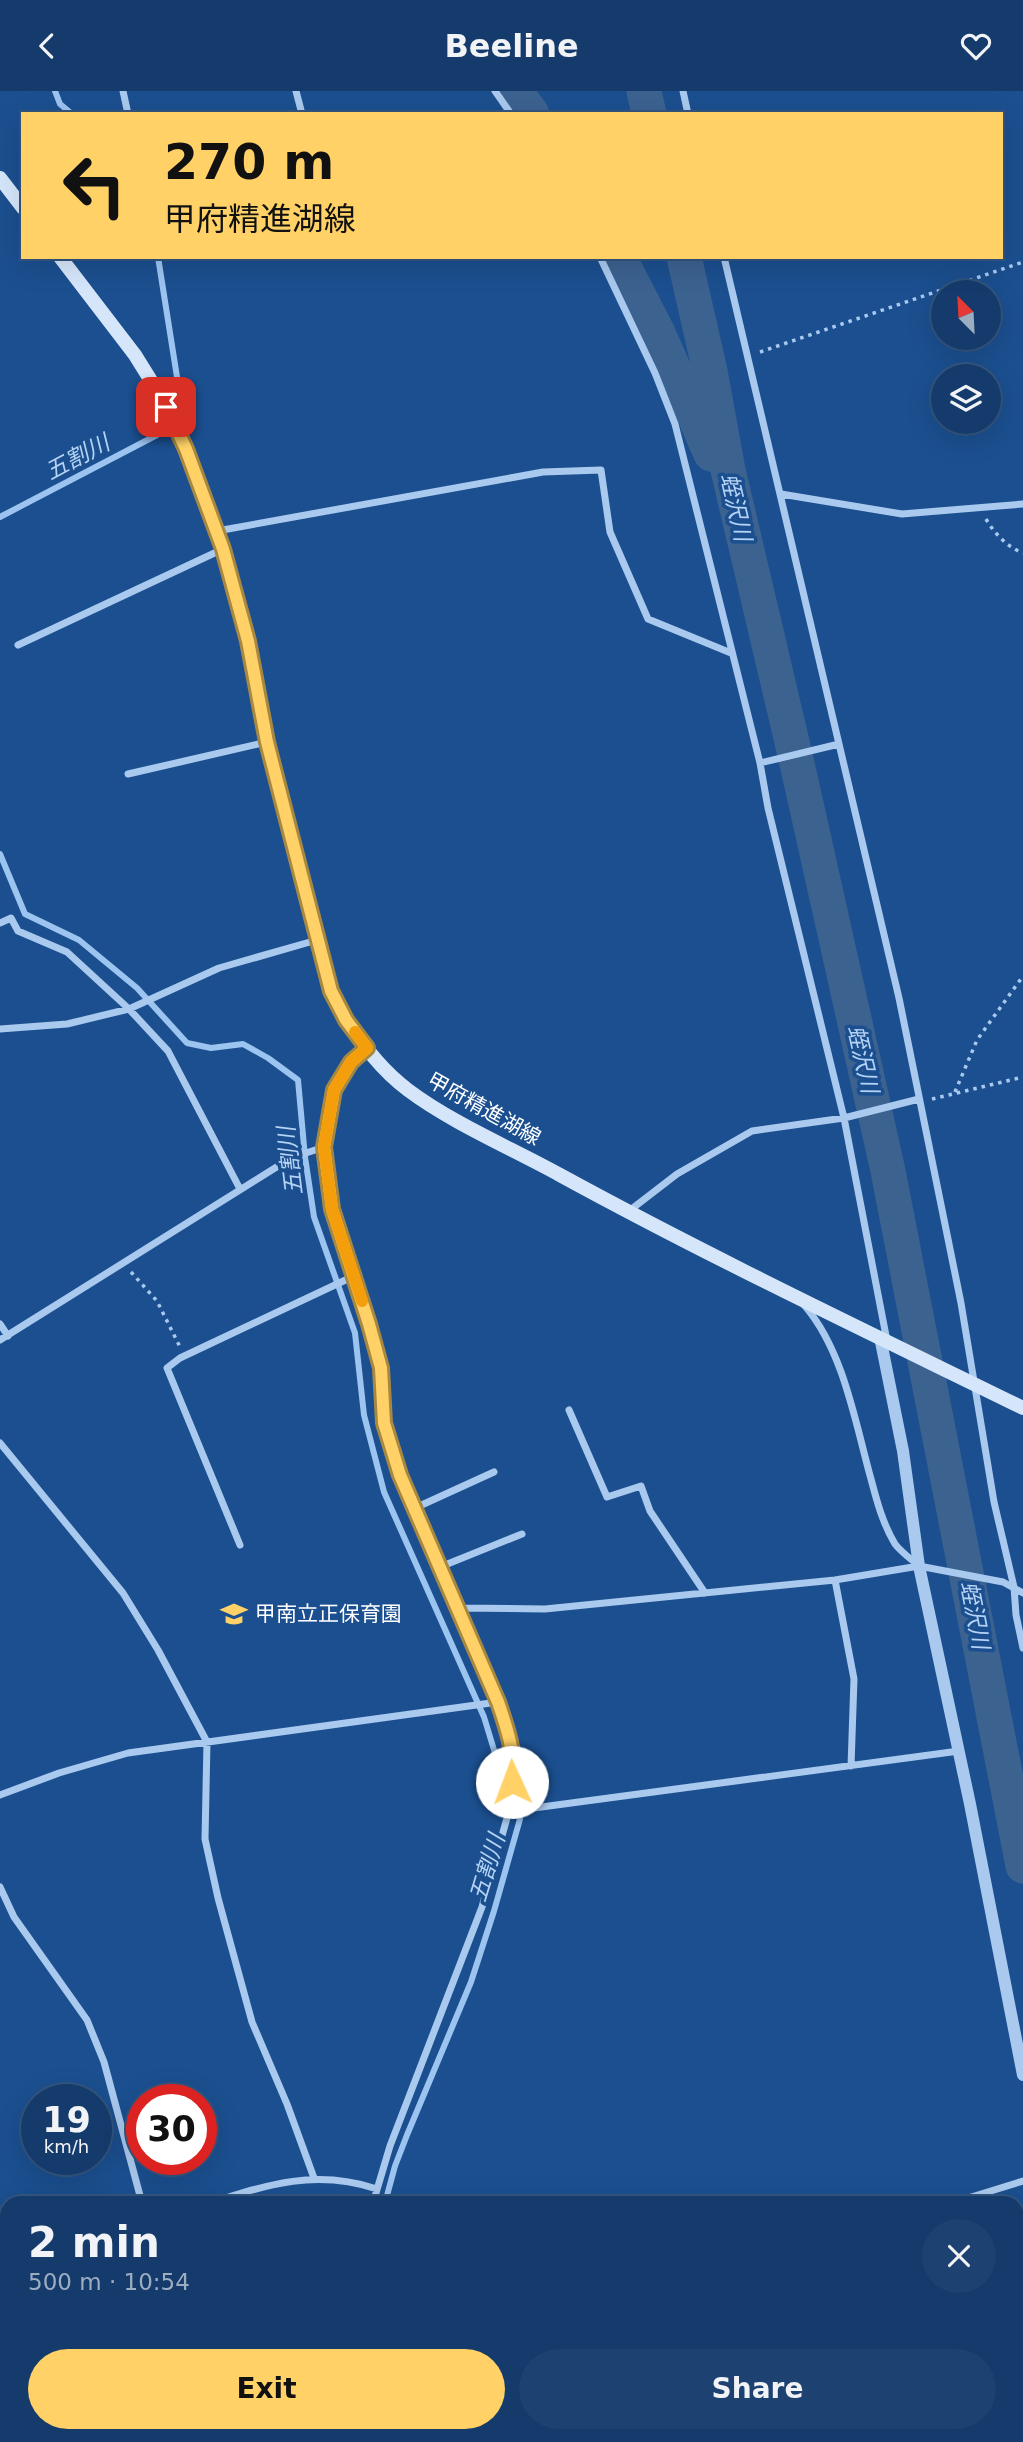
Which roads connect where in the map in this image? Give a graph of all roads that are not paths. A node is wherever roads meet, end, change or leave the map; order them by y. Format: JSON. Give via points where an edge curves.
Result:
{"nodes":[{"id":1,"x":123,"y":91,"type":"edge"},
{"id":2,"x":296,"y":91,"type":"edge"},
{"id":3,"x":495,"y":91,"type":"edge"},
{"id":4,"x":683,"y":91,"type":"edge"},
{"id":5,"x":128,"y":112,"type":"edge"},
{"id":6,"x":301,"y":112,"type":"edge"},
{"id":7,"x":510,"y":112,"type":"edge"},
{"id":8,"x":688,"y":112,"type":"edge"},
{"id":9,"x":0,"y":178,"type":"edge"},
{"id":10,"x":21,"y":205,"type":"edge"},
{"id":11,"x":62,"y":259,"type":"edge"},
{"id":12,"x":601,"y":259,"type":"edge"},
{"id":13,"x":724,"y":259,"type":"edge"},
{"id":14,"x":781,"y":494,"type":"junction"},
{"id":15,"x":1023,"y":504,"type":"edge"},
{"id":16,"x":217,"y":531,"type":"junction"},
{"id":17,"x":223,"y":549,"type":"junction"},
{"id":18,"x":18,"y":645,"type":"dead end"},
{"id":19,"x":731,"y":653,"type":"junction"},
{"id":20,"x":267,"y":742,"type":"junction"},
{"id":21,"x":839,"y":744,"type":"junction"},
{"id":22,"x":764,"y":762,"type":"junction"},
{"id":23,"x":128,"y":774,"type":"dead end"},
{"id":24,"x":0,"y":923,"type":"edge"},
{"id":25,"x":317,"y":940,"type":"junction"},
{"id":26,"x":129,"y":1009,"type":"junction"},
{"id":27,"x":0,"y":1029,"type":"edge"},
{"id":28,"x":367,"y":1048,"type":"junction"},
{"id":29,"x":919,"y":1099,"type":"junction"},
{"id":30,"x":847,"y":1117,"type":"junction"},
{"id":31,"x":324,"y":1147,"type":"junction"},
{"id":32,"x":240,"y":1189,"type":"junction"},
{"id":33,"x":629,"y":1211,"type":"junction"},
{"id":34,"x":354,"y":1276,"type":"junction"},
{"id":35,"x":798,"y":1297,"type":"junction"},
{"id":36,"x":0,"y":1324,"type":"edge"},
{"id":37,"x":8,"y":1336,"type":"junction"},
{"id":38,"x":0,"y":1340,"type":"edge"},
{"id":39,"x":887,"y":1341,"type":"junction"},
{"id":40,"x":970,"y":1382,"type":"junction"},
{"id":41,"x":1023,"y":1408,"type":"edge"},
{"id":42,"x":569,"y":1410,"type":"dead end"},
{"id":43,"x":0,"y":1443,"type":"edge"},
{"id":44,"x":494,"y":1472,"type":"dead end"},
{"id":45,"x":415,"y":1509,"type":"junction"},
{"id":46,"x":522,"y":1534,"type":"dead end"},
{"id":47,"x":240,"y":1545,"type":"dead end"},
{"id":48,"x":919,"y":1566,"type":"junction"},
{"id":49,"x":440,"y":1567,"type":"junction"},
{"id":50,"x":835,"y":1580,"type":"junction"},
{"id":51,"x":1014,"y":1587,"type":"junction"},
{"id":52,"x":705,"y":1593,"type":"junction"},
{"id":53,"x":1023,"y":1593,"type":"edge"},
{"id":54,"x":457,"y":1608,"type":"junction"},
{"id":55,"x":1023,"y":1648,"type":"edge"},
{"id":56,"x":498,"y":1702,"type":"junction"},
{"id":57,"x":207,"y":1742,"type":"junction"},
{"id":58,"x":959,"y":1751,"type":"junction"},
{"id":59,"x":851,"y":1766,"type":"junction"},
{"id":60,"x":0,"y":1795,"type":"edge"},
{"id":61,"x":510,"y":1799,"type":"junction"},
{"id":62,"x":0,"y":1887,"type":"edge"},
{"id":63,"x":1023,"y":2075,"type":"edge"},
{"id":64,"x":314,"y":2178,"type":"junction"},
{"id":65,"x":1023,"y":2181,"type":"edge"},
{"id":66,"x":377,"y":2189,"type":"junction"},
{"id":67,"x":140,"y":2196,"type":"edge"},
{"id":68,"x":234,"y":2196,"type":"edge"},
{"id":69,"x":375,"y":2196,"type":"edge"},
{"id":70,"x":975,"y":2196,"type":"edge"}],
"edges":[{"from":1,"to":5,"type":"street"},
{"from":2,"to":6,"type":"street"},
{"from":3,"to":7,"type":"street"},
{"from":4,"to":8,"type":"street"},
{"from":9,"to":10,"type":"main road"},
{"from":11,"to":16,"type":"main road","name":"甲府精進湖線","via":[[159,392]]},
{"from":12,"to":19,"type":"street","via":[[675,424]]},
{"from":13,"to":14,"type":"street"},
{"from":14,"to":15,"type":"street","via":[[902,514]]},
{"from":14,"to":21,"type":"street"},
{"from":16,"to":17,"type":"main road","name":"甲府精進湖線"},
{"from":16,"to":19,"type":"street","via":[[543,472],[601,470],[610,532],[648,619]]},
{"from":17,"to":18,"type":"street"},
{"from":17,"to":20,"type":"main road","name":"甲府精進湖線","via":[[248,641]]},
{"from":19,"to":22,"type":"street"},
{"from":20,"to":23,"type":"street"},
{"from":20,"to":25,"type":"main road","name":"甲府精進湖線"},
{"from":21,"to":22,"type":"street"},
{"from":21,"to":29,"type":"street"},
{"from":22,"to":30,"type":"street","via":[[768,808]]},
{"from":24,"to":26,"type":"street","via":[[11,918],[18,931],[67,951]]},
{"from":25,"to":26,"type":"street","via":[[219,968]]},
{"from":25,"to":28,"type":"main road","name":"甲府精進湖線","via":[[331,991]]},
{"from":26,"to":27,"type":"street","via":[[67,1024]]},
{"from":26,"to":32,"type":"street","via":[[168,1051]]},
{"from":28,"to":31,"type":"street","via":[[351,1062],[334,1090]]},
{"from":28,"to":33,"type":"main road","name":"甲府精進湖線","via":[[407,1089],[442,1112]]},
{"from":29,"to":30,"type":"street"},
{"from":29,"to":40,"type":"street","via":[[961,1303]]},
{"from":30,"to":33,"type":"street","via":[[752,1131],[677,1174]]},
{"from":30,"to":39,"type":"street"},
{"from":31,"to":32,"type":"street","via":[[291,1158]]},
{"from":31,"to":34,"type":"street","via":[[332,1209]]},
{"from":32,"to":37,"type":"street"},
{"from":33,"to":35,"type":"main road","name":"甲府精進湖線"},
{"from":34,"to":45,"type":"street","via":[[381,1368],[384,1423]]},
{"from":34,"to":47,"type":"street","via":[[185,1355],[167,1368]]},
{"from":35,"to":39,"type":"main road","name":"甲府精進湖線"},
{"from":35,"to":48,"type":"street","via":[[830,1347],[881,1514],[897,1547]]},
{"from":36,"to":37,"type":"street"},
{"from":37,"to":38,"type":"street"},
{"from":39,"to":40,"type":"main road","name":"甲府精進湖線"},
{"from":39,"to":48,"type":"street"},
{"from":40,"to":41,"type":"main road","name":"甲府精進湖線"},
{"from":40,"to":51,"type":"street"},
{"from":42,"to":52,"type":"street","via":[[607,1497],[641,1486],[650,1511]]},
{"from":43,"to":57,"type":"street","via":[[123,1593]]},
{"from":44,"to":45,"type":"street"},
{"from":45,"to":49,"type":"street"},
{"from":46,"to":49,"type":"street"},
{"from":48,"to":50,"type":"street"},
{"from":48,"to":51,"type":"street"},
{"from":48,"to":58,"type":"street"},
{"from":49,"to":54,"type":"street"},
{"from":50,"to":52,"type":"street"},
{"from":50,"to":59,"type":"street","via":[[854,1679]]},
{"from":51,"to":53,"type":"street"},
{"from":51,"to":55,"type":"street"},
{"from":52,"to":54,"type":"street","via":[[545,1609]]},
{"from":54,"to":56,"type":"street"},
{"from":56,"to":57,"type":"street"},
{"from":56,"to":61,"type":"street","via":[[514,1765]]},
{"from":57,"to":60,"type":"street","via":[[128,1753]]},
{"from":57,"to":64,"type":"street","via":[[205,1839],[218,1898],[252,2022]]},
{"from":58,"to":59,"type":"street"},
{"from":58,"to":63,"type":"street"},
{"from":59,"to":61,"type":"street","via":[[534,1808]]},
{"from":61,"to":66,"type":"street","via":[[482,1907]]},
{"from":62,"to":67,"type":"street","via":[[14,1917],[87,2020],[104,2062]]},
{"from":64,"to":66,"type":"street"},
{"from":64,"to":68,"type":"street"},
{"from":65,"to":70,"type":"street"},
{"from":66,"to":69,"type":"street"}]}
